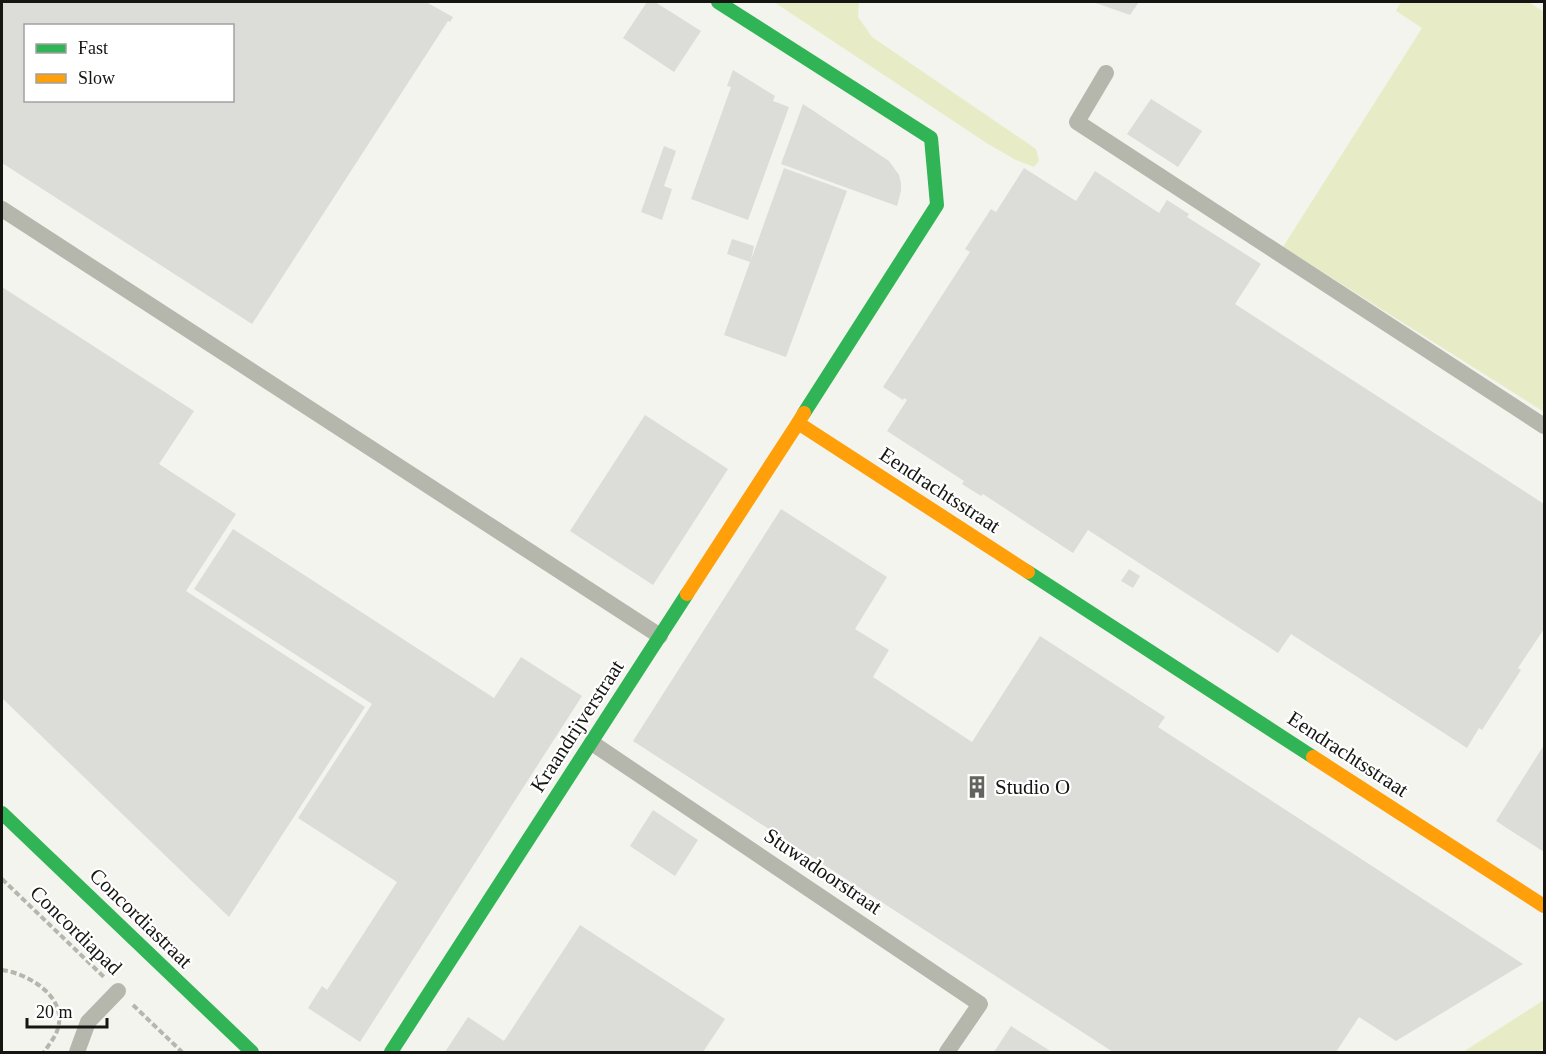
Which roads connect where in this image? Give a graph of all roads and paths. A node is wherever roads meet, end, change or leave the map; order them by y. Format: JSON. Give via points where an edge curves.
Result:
{"nodes":[{"id":1,"x":718,"y":2,"type":"edge"},
{"id":2,"x":1106,"y":73,"type":"dead end"},
{"id":3,"x":2,"y":209,"type":"edge"},
{"id":4,"x":798,"y":423,"type":"junction"},
{"id":5,"x":1545,"y":426,"type":"edge"},
{"id":6,"x":660,"y":636,"type":"junction"},
{"id":7,"x":592,"y":743,"type":"junction"},
{"id":8,"x":2,"y":813,"type":"edge"},
{"id":9,"x":2,"y":879,"type":"edge"},
{"id":10,"x":1545,"y":906,"type":"edge"},
{"id":11,"x":2,"y":970,"type":"edge"},
{"id":12,"x":118,"y":991,"type":"junction"},
{"id":13,"x":44,"y":1053,"type":"edge"},
{"id":14,"x":77,"y":1053,"type":"edge"},
{"id":15,"x":182,"y":1053,"type":"edge"},
{"id":16,"x":252,"y":1053,"type":"edge"},
{"id":17,"x":391,"y":1053,"type":"edge"},
{"id":18,"x":948,"y":1053,"type":"edge"}],
"edges":[{"from":1,"to":4,"type":"street","via":[[932,138],[937,205]]},
{"from":2,"to":5,"type":"lane","via":[[1077,122]]},
{"from":3,"to":6,"type":"lane"},
{"from":4,"to":6,"type":"street","name":"Kraandrijverstraat"},
{"from":4,"to":10,"type":"street","name":"Eendrachtsstraat"},
{"from":6,"to":7,"type":"street","name":"Kraandrijverstraat"},
{"from":7,"to":17,"type":"street","name":"Kraandrijverstraat"},
{"from":7,"to":18,"type":"lane","name":"Stuwadoorstraat","via":[[980,1004]]},
{"from":8,"to":16,"type":"street","name":"Concordiastraat"},
{"from":9,"to":12,"type":"path","name":"Concordiapad"},
{"from":11,"to":13,"type":"path","via":[[36,984],[50,994],[56,1005],[59,1026]]},
{"from":12,"to":14,"type":"lane","via":[[88,1022]]},
{"from":12,"to":15,"type":"path","name":"Concordiapad"}]}
